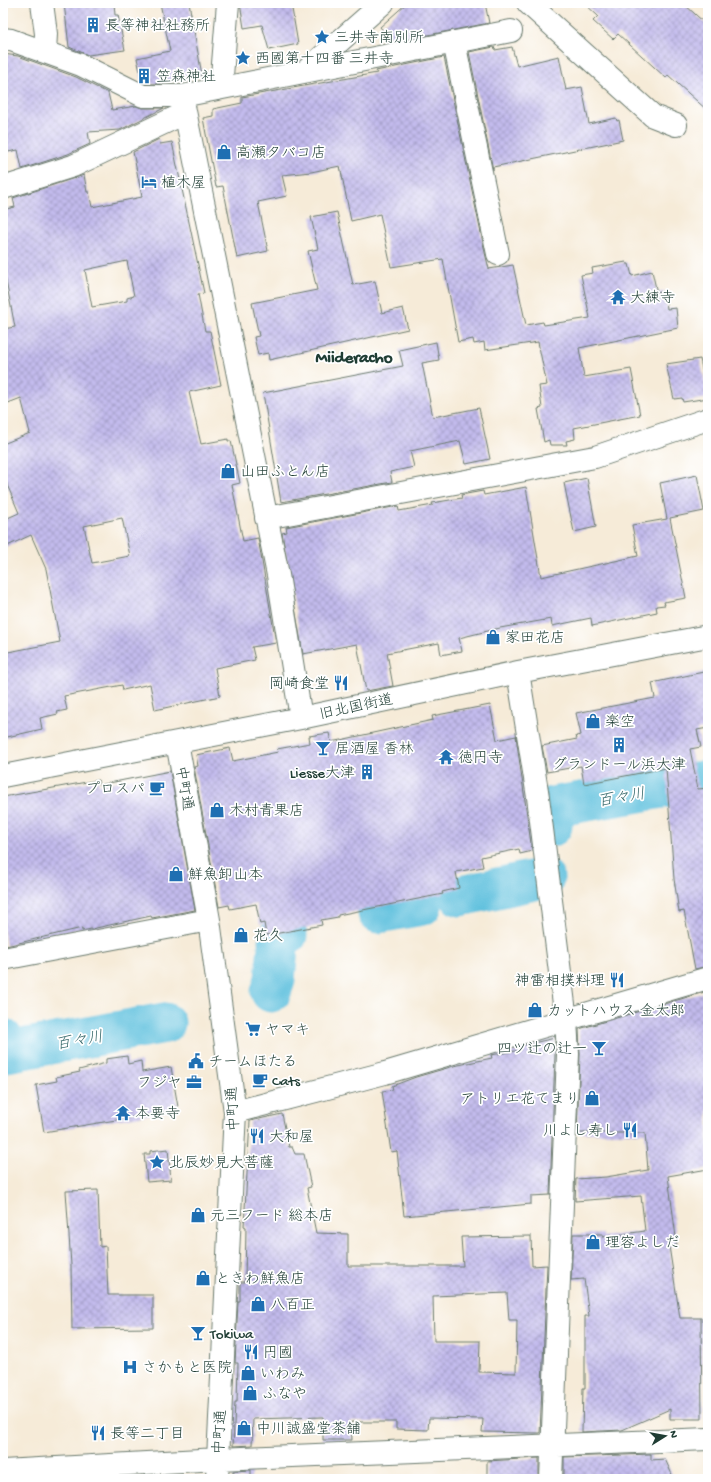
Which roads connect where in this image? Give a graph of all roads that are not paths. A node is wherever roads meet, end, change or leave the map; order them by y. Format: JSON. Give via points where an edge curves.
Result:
{"nodes":[{"id":1,"x":42,"y":3,"type":"edge"},
{"id":2,"x":228,"y":3,"type":"edge"},
{"id":3,"x":383,"y":3,"type":"edge"},
{"id":4,"x":528,"y":3,"type":"edge"},
{"id":5,"x":511,"y":31,"type":"dead end"},
{"id":6,"x":3,"y":39,"type":"edge"},
{"id":7,"x":454,"y":42,"type":"junction"},
{"id":8,"x":45,"y":51,"type":"junction"},
{"id":9,"x":307,"y":70,"type":"junction"},
{"id":10,"x":221,"y":88,"type":"junction"},
{"id":11,"x":184,"y":105,"type":"junction"},
{"id":12,"x":676,"y":125,"type":"dead end"},
{"id":13,"x":3,"y":188,"type":"edge"},
{"id":14,"x":498,"y":254,"type":"dead end"},
{"id":15,"x":708,"y":419,"type":"edge"},
{"id":16,"x":266,"y":518,"type":"junction"},
{"id":17,"x":708,"y":636,"type":"edge"},
{"id":18,"x":518,"y":672,"type":"junction"},
{"id":19,"x":301,"y":718,"type":"junction"},
{"id":20,"x":177,"y":742,"type":"junction"},
{"id":21,"x":3,"y":776,"type":"edge"},
{"id":22,"x":209,"y":920,"type":"junction"},
{"id":23,"x":3,"y":959,"type":"edge"},
{"id":24,"x":708,"y":978,"type":"edge"},
{"id":25,"x":566,"y":1020,"type":"junction"},
{"id":26,"x":234,"y":1112,"type":"junction"},
{"id":27,"x":708,"y":1439,"type":"edge"},
{"id":28,"x":553,"y":1446,"type":"junction"},
{"id":29,"x":218,"y":1469,"type":"edge"},
{"id":30,"x":3,"y":1471,"type":"edge"},
{"id":31,"x":551,"y":1479,"type":"edge"}],
"edges":[{"from":1,"to":8,"type":"street","via":[[46,34]]},
{"from":2,"to":10,"type":"street"},
{"from":3,"to":9,"type":"street"},
{"from":4,"to":12,"type":"street","via":[[653,116]]},
{"from":5,"to":7,"type":"street"},
{"from":6,"to":8,"type":"street"},
{"from":7,"to":9,"type":"street"},
{"from":7,"to":14,"type":"street"},
{"from":8,"to":11,"type":"street","via":[[81,65],[143,96]]},
{"from":9,"to":10,"type":"street"},
{"from":10,"to":11,"type":"street"},
{"from":11,"to":13,"type":"street","via":[[73,166]]},
{"from":11,"to":16,"type":"street"},
{"from":15,"to":16,"type":"street","via":[[595,457]]},
{"from":16,"to":19,"type":"street"},
{"from":17,"to":18,"type":"street","name":"旧北国街道"},
{"from":18,"to":19,"type":"street","name":"旧北国街道"},
{"from":18,"to":25,"type":"street","via":[[538,797]]},
{"from":19,"to":20,"type":"street","name":"旧北国街道"},
{"from":20,"to":21,"type":"street","name":"旧北国街道"},
{"from":20,"to":22,"type":"street","name":"中町通"},
{"from":22,"to":23,"type":"street"},
{"from":22,"to":26,"type":"street","name":"中町通"},
{"from":24,"to":25,"type":"street"},
{"from":25,"to":26,"type":"street","via":[[385,1073]]},
{"from":25,"to":28,"type":"street","via":[[568,1054]]},
{"from":26,"to":29,"type":"street","name":"中町通"},
{"from":27,"to":28,"type":"street"},
{"from":28,"to":29,"type":"street"},
{"from":28,"to":31,"type":"street"},
{"from":29,"to":30,"type":"street"}]}
